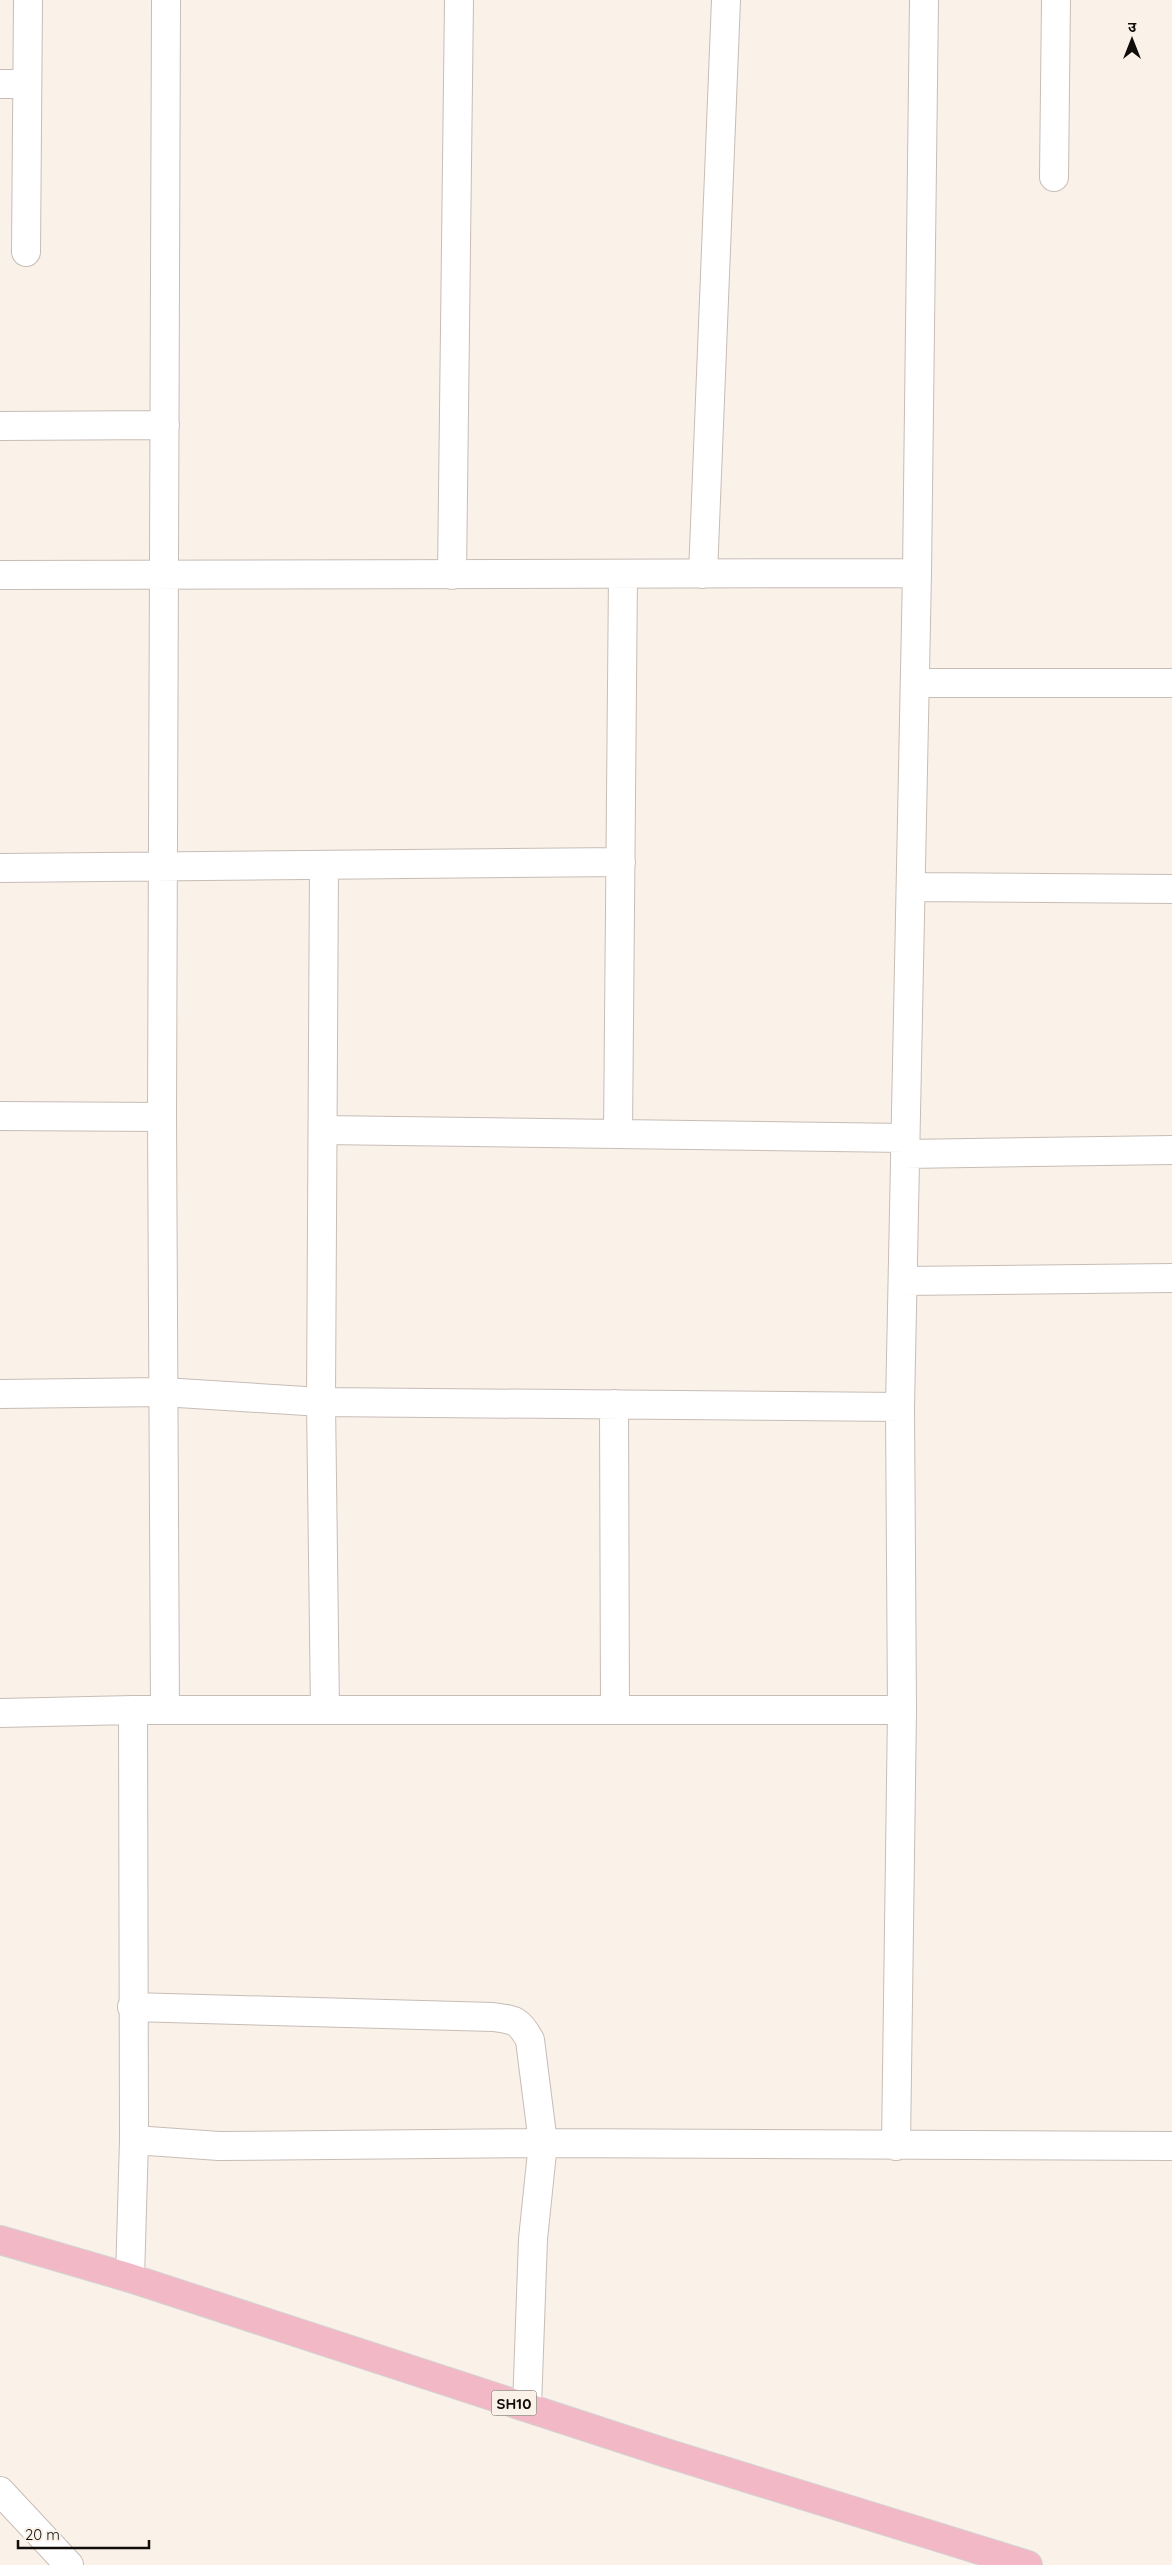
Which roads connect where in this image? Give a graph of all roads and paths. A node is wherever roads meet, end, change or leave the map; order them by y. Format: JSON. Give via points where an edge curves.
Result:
{"nodes":[{"id":1,"x":28,"y":0,"type":"edge"},
{"id":2,"x":166,"y":0,"type":"edge"},
{"id":3,"x":459,"y":0,"type":"edge"},
{"id":4,"x":726,"y":0,"type":"edge"},
{"id":5,"x":924,"y":0,"type":"edge"},
{"id":6,"x":1056,"y":0,"type":"edge"},
{"id":7,"x":0,"y":84,"type":"edge"},
{"id":8,"x":27,"y":84,"type":"junction"},
{"id":9,"x":1054,"y":177,"type":"dead end"},
{"id":10,"x":26,"y":252,"type":"dead end"},
{"id":11,"x":164,"y":425,"type":"junction"},
{"id":12,"x":0,"y":426,"type":"edge"},
{"id":13,"x":918,"y":573,"type":"junction"},
{"id":14,"x":623,"y":574,"type":"junction"},
{"id":15,"x":703,"y":574,"type":"junction"},
{"id":16,"x":0,"y":575,"type":"edge"},
{"id":17,"x":452,"y":575,"type":"junction"},
{"id":18,"x":164,"y":576,"type":"junction"},
{"id":19,"x":915,"y":683,"type":"junction"},
{"id":20,"x":1172,"y":683,"type":"edge"},
{"id":21,"x":621,"y":862,"type":"junction"},
{"id":22,"x":324,"y":865,"type":"junction"},
{"id":23,"x":163,"y":866,"type":"junction"},
{"id":24,"x":0,"y":868,"type":"edge"},
{"id":25,"x":911,"y":887,"type":"junction"},
{"id":26,"x":1172,"y":889,"type":"edge"},
{"id":27,"x":0,"y":1116,"type":"edge"},
{"id":28,"x":162,"y":1116,"type":"junction"},
{"id":29,"x":323,"y":1130,"type":"junction"},
{"id":30,"x":618,"y":1134,"type":"junction"},
{"id":31,"x":905,"y":1146,"type":"junction"},
{"id":32,"x":1172,"y":1150,"type":"edge"},
{"id":33,"x":1172,"y":1278,"type":"edge"},
{"id":34,"x":903,"y":1281,"type":"junction"},
{"id":35,"x":163,"y":1392,"type":"junction"},
{"id":36,"x":0,"y":1394,"type":"edge"},
{"id":37,"x":322,"y":1402,"type":"junction"},
{"id":38,"x":614,"y":1404,"type":"junction"},
{"id":39,"x":900,"y":1407,"type":"junction"},
{"id":40,"x":133,"y":1710,"type":"junction"},
{"id":41,"x":165,"y":1710,"type":"junction"},
{"id":42,"x":325,"y":1710,"type":"junction"},
{"id":43,"x":615,"y":1710,"type":"junction"},
{"id":44,"x":902,"y":1710,"type":"junction"},
{"id":45,"x":0,"y":1713,"type":"edge"},
{"id":46,"x":132,"y":2007,"type":"junction"},
{"id":47,"x":134,"y":2140,"type":"junction"},
{"id":48,"x":543,"y":2143,"type":"junction"},
{"id":49,"x":896,"y":2146,"type":"junction"},
{"id":50,"x":1172,"y":2146,"type":"edge"},
{"id":51,"x":0,"y":2240,"type":"edge"},
{"id":52,"x":130,"y":2278,"type":"junction"},
{"id":53,"x":527,"y":2408,"type":"junction"},
{"id":54,"x":0,"y":2490,"type":"edge"},
{"id":55,"x":69,"y":2565,"type":"edge"},
{"id":56,"x":1028,"y":2565,"type":"edge"}],
"edges":[{"from":1,"to":8,"type":"street"},
{"from":2,"to":11,"type":"street"},
{"from":3,"to":17,"type":"street"},
{"from":4,"to":15,"type":"street"},
{"from":5,"to":13,"type":"street"},
{"from":6,"to":9,"type":"street"},
{"from":7,"to":8,"type":"street"},
{"from":8,"to":10,"type":"street"},
{"from":11,"to":12,"type":"street"},
{"from":11,"to":18,"type":"street"},
{"from":13,"to":15,"type":"street"},
{"from":13,"to":19,"type":"street"},
{"from":14,"to":15,"type":"street"},
{"from":14,"to":17,"type":"street"},
{"from":14,"to":21,"type":"street"},
{"from":16,"to":18,"type":"street"},
{"from":17,"to":18,"type":"street"},
{"from":18,"to":23,"type":"street"},
{"from":19,"to":20,"type":"street"},
{"from":19,"to":25,"type":"street"},
{"from":21,"to":22,"type":"street"},
{"from":21,"to":30,"type":"street"},
{"from":22,"to":23,"type":"street"},
{"from":22,"to":29,"type":"street"},
{"from":23,"to":24,"type":"street"},
{"from":23,"to":28,"type":"street"},
{"from":25,"to":26,"type":"street"},
{"from":25,"to":31,"type":"street"},
{"from":27,"to":28,"type":"street"},
{"from":28,"to":35,"type":"street"},
{"from":29,"to":30,"type":"street"},
{"from":29,"to":37,"type":"street"},
{"from":30,"to":31,"type":"street"},
{"from":31,"to":32,"type":"street"},
{"from":31,"to":34,"type":"street"},
{"from":33,"to":34,"type":"street"},
{"from":34,"to":39,"type":"street"},
{"from":35,"to":36,"type":"street"},
{"from":35,"to":37,"type":"street"},
{"from":35,"to":41,"type":"street"},
{"from":37,"to":38,"type":"street"},
{"from":37,"to":42,"type":"street"},
{"from":38,"to":39,"type":"street"},
{"from":38,"to":43,"type":"street"},
{"from":39,"to":44,"type":"street"},
{"from":40,"to":41,"type":"street"},
{"from":40,"to":45,"type":"street"},
{"from":40,"to":46,"type":"street"},
{"from":41,"to":42,"type":"street"},
{"from":42,"to":43,"type":"street"},
{"from":43,"to":44,"type":"street"},
{"from":44,"to":49,"type":"street"},
{"from":46,"to":47,"type":"street"},
{"from":46,"to":48,"type":"street","via":[[514,2020],[530,2040]]},
{"from":47,"to":48,"type":"street","via":[[219,2146]]},
{"from":47,"to":52,"type":"street"},
{"from":48,"to":49,"type":"street"},
{"from":48,"to":53,"type":"street","via":[[533,2239]]},
{"from":49,"to":50,"type":"street"},
{"from":51,"to":52,"type":"main road","number":"SH10"},
{"from":52,"to":53,"type":"main road","number":"SH10"},
{"from":53,"to":56,"type":"main road","number":"SH10"},
{"from":54,"to":55,"type":"street"}]}
